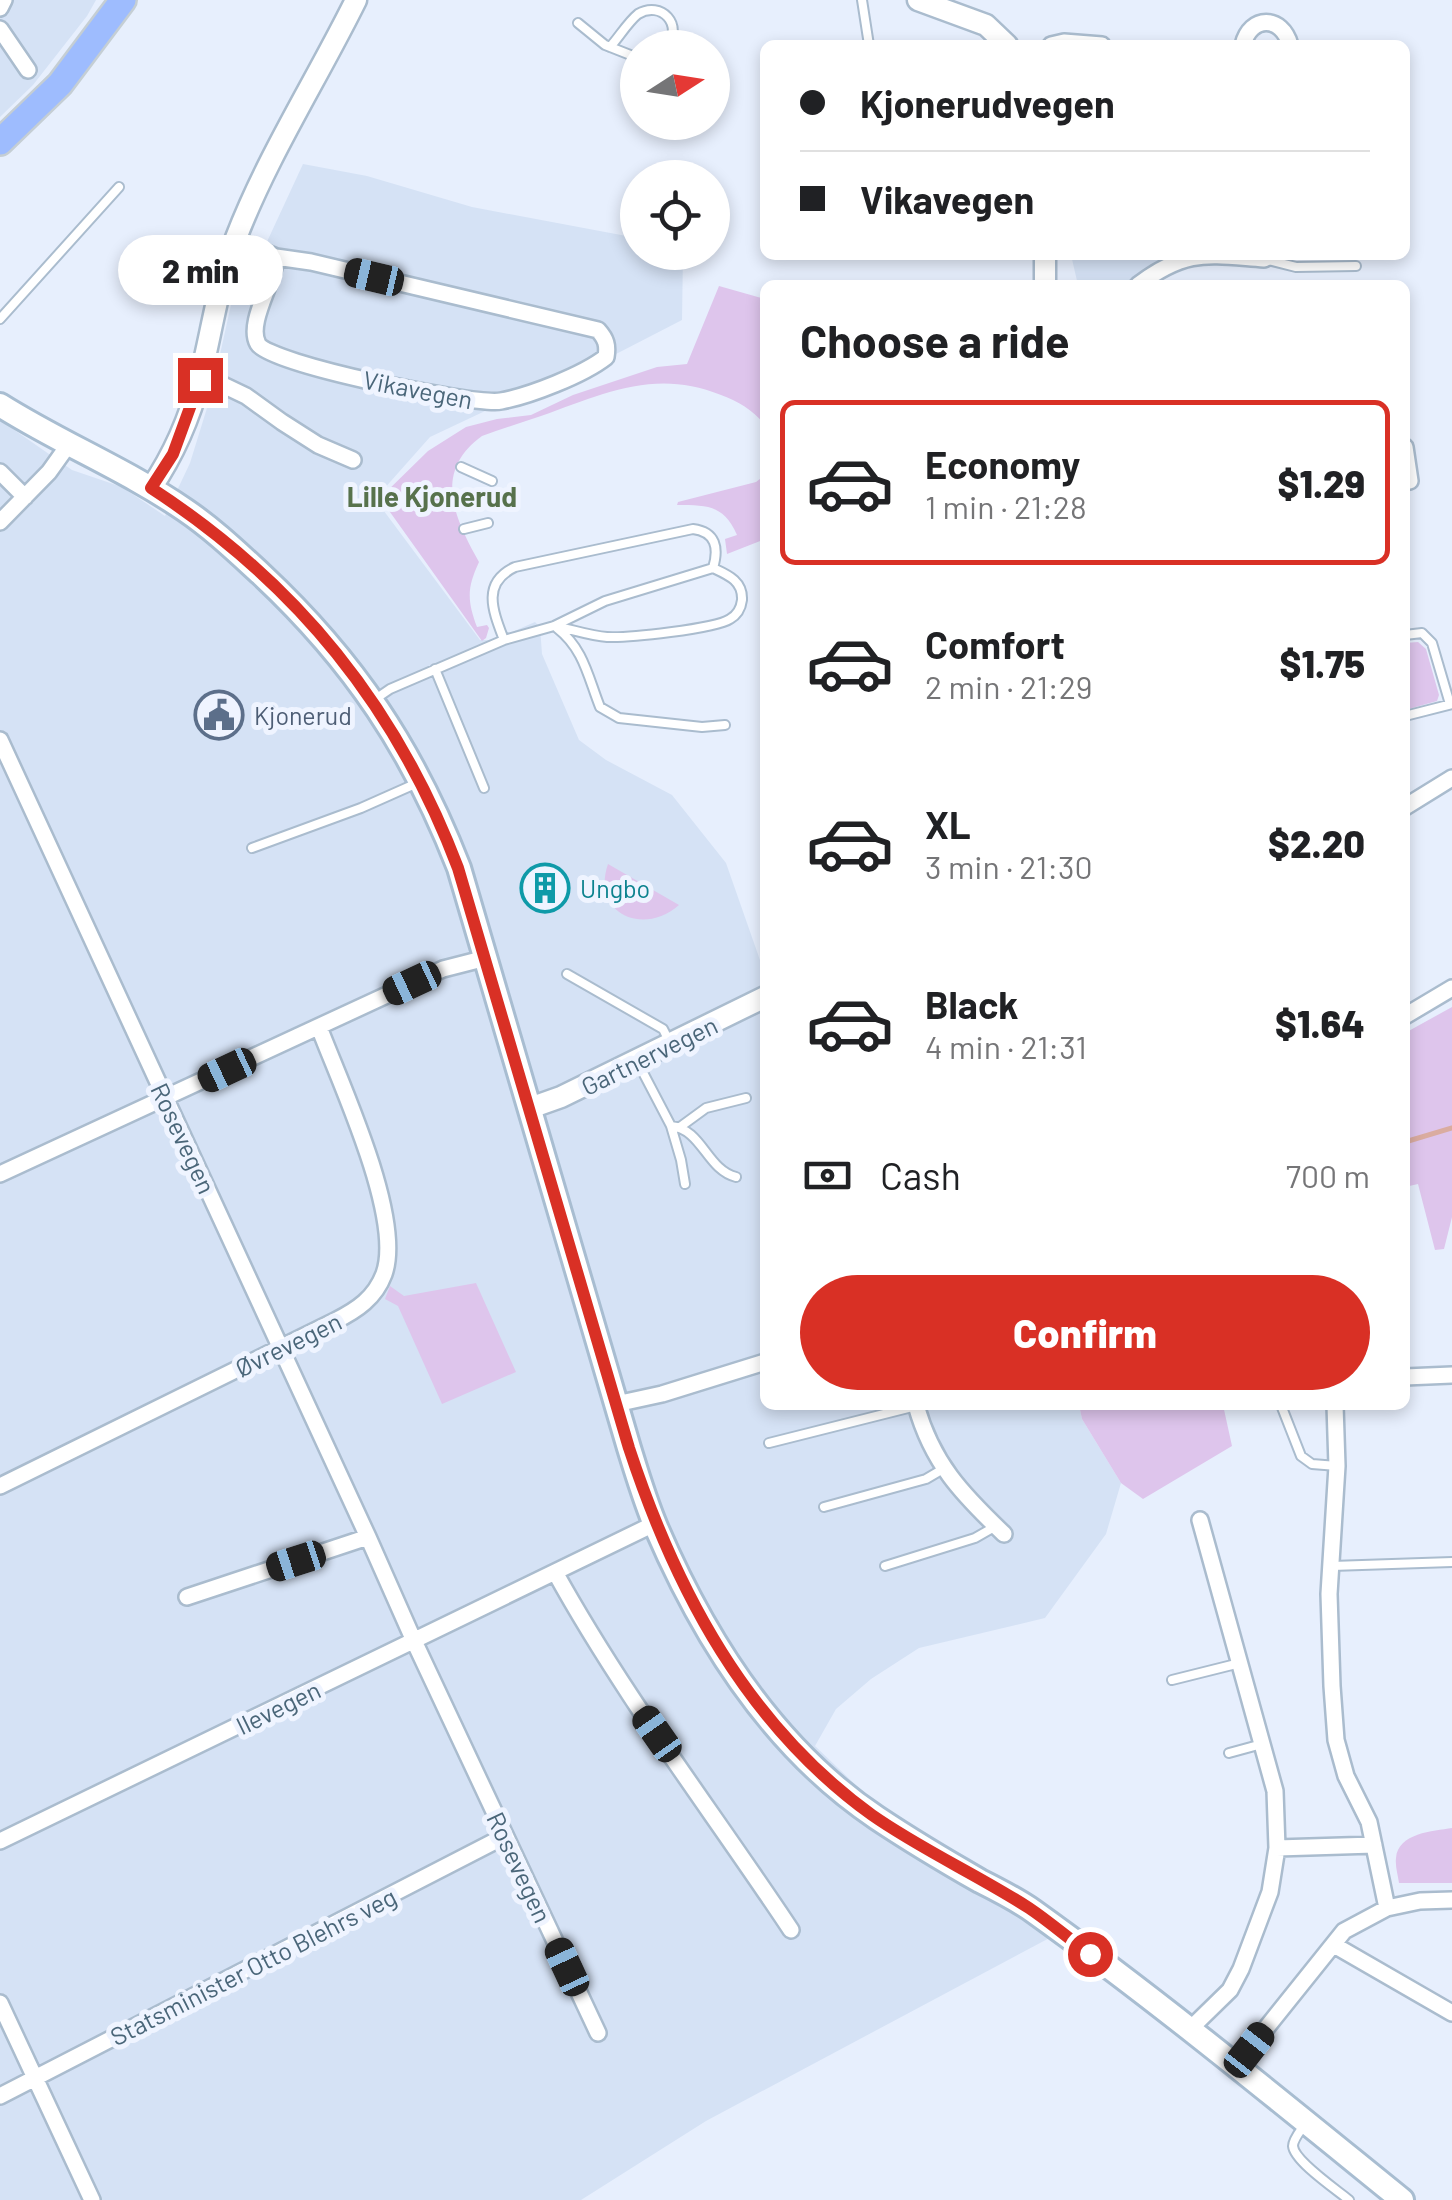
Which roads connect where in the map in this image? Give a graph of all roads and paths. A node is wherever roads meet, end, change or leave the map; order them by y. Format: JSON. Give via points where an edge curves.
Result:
{"nodes":[{"id":1,"x":4,"y":0,"type":"edge"},
{"id":2,"x":122,"y":0,"type":"edge"},
{"id":3,"x":356,"y":0,"type":"edge"},
{"id":4,"x":862,"y":0,"type":"edge"},
{"id":5,"x":918,"y":0,"type":"edge"},
{"id":6,"x":0,"y":8,"type":"edge"},
{"id":7,"x":578,"y":23,"type":"dead end"},
{"id":8,"x":0,"y":28,"type":"edge"},
{"id":9,"x":624,"y":30,"type":"edge"},
{"id":10,"x":674,"y":30,"type":"edge"},
{"id":11,"x":620,"y":35,"type":"edge"},
{"id":12,"x":868,"y":40,"type":"edge"},
{"id":13,"x":1001,"y":40,"type":"edge"},
{"id":14,"x":1245,"y":40,"type":"edge"},
{"id":15,"x":1289,"y":40,"type":"edge"},
{"id":16,"x":610,"y":47,"type":"junction"},
{"id":17,"x":620,"y":51,"type":"edge"},
{"id":18,"x":28,"y":70,"type":"dead end"},
{"id":19,"x":0,"y":142,"type":"edge"},
{"id":20,"x":119,"y":187,"type":"dead end"},
{"id":21,"x":235,"y":238,"type":"junction"},
{"id":22,"x":276,"y":257,"type":"junction"},
{"id":23,"x":1185,"y":260,"type":"edge"},
{"id":24,"x":1276,"y":260,"type":"edge"},
{"id":25,"x":1356,"y":266,"type":"dead end"},
{"id":26,"x":1146,"y":280,"type":"edge"},
{"id":27,"x":0,"y":319,"type":"edge"},
{"id":28,"x":200,"y":380,"type":"junction"},
{"id":29,"x":0,"y":405,"type":"edge"},
{"id":30,"x":69,"y":444,"type":"junction"},
{"id":31,"x":353,"y":460,"type":"dead end"},
{"id":32,"x":462,"y":468,"type":"dead end"},
{"id":33,"x":0,"y":472,"type":"edge"},
{"id":34,"x":492,"y":482,"type":"dead end"},
{"id":35,"x":151,"y":488,"type":"junction"},
{"id":36,"x":25,"y":497,"type":"junction"},
{"id":37,"x":0,"y":522,"type":"edge"},
{"id":38,"x":488,"y":523,"type":"dead end"},
{"id":39,"x":464,"y":529,"type":"dead end"},
{"id":40,"x":713,"y":568,"type":"junction"},
{"id":41,"x":554,"y":626,"type":"junction"},
{"id":42,"x":1410,"y":634,"type":"edge"},
{"id":43,"x":504,"y":640,"type":"junction"},
{"id":44,"x":435,"y":669,"type":"junction"},
{"id":45,"x":374,"y":700,"type":"junction"},
{"id":46,"x":1451,"y":704,"type":"edge"},
{"id":47,"x":1410,"y":715,"type":"edge"},
{"id":48,"x":725,"y":725,"type":"dead end"},
{"id":49,"x":0,"y":740,"type":"edge"},
{"id":50,"x":1452,"y":778,"type":"edge"},
{"id":51,"x":421,"y":781,"type":"junction"},
{"id":52,"x":484,"y":788,"type":"dead end"},
{"id":53,"x":1410,"y":803,"type":"edge"},
{"id":54,"x":252,"y":848,"type":"dead end"},
{"id":55,"x":486,"y":958,"type":"junction"},
{"id":56,"x":567,"y":974,"type":"dead end"},
{"id":57,"x":1452,"y":988,"type":"edge"},
{"id":58,"x":760,"y":1000,"type":"edge"},
{"id":59,"x":1410,"y":1013,"type":"edge"},
{"id":60,"x":319,"y":1027,"type":"junction"},
{"id":61,"x":671,"y":1045,"type":"junction"},
{"id":62,"x":638,"y":1061,"type":"junction"},
{"id":63,"x":166,"y":1098,"type":"junction"},
{"id":64,"x":746,"y":1098,"type":"dead end"},
{"id":65,"x":530,"y":1108,"type":"junction"},
{"id":66,"x":676,"y":1127,"type":"junction"},
{"id":67,"x":0,"y":1174,"type":"edge"},
{"id":68,"x":736,"y":1177,"type":"dead end"},
{"id":69,"x":685,"y":1184,"type":"dead end"},
{"id":70,"x":281,"y":1348,"type":"junction"},
{"id":71,"x":760,"y":1364,"type":"edge"},
{"id":72,"x":1452,"y":1375,"type":"edge"},
{"id":73,"x":1410,"y":1376,"type":"edge"},
{"id":74,"x":616,"y":1404,"type":"junction"},
{"id":75,"x":897,"y":1410,"type":"edge"},
{"id":76,"x":917,"y":1410,"type":"edge"},
{"id":77,"x":1282,"y":1410,"type":"edge"},
{"id":78,"x":1335,"y":1410,"type":"edge"},
{"id":79,"x":769,"y":1443,"type":"dead end"},
{"id":80,"x":1337,"y":1466,"type":"junction"},
{"id":81,"x":943,"y":1469,"type":"junction"},
{"id":82,"x":0,"y":1486,"type":"edge"},
{"id":83,"x":824,"y":1507,"type":"dead end"},
{"id":84,"x":1200,"y":1520,"type":"dead end"},
{"id":85,"x":654,"y":1524,"type":"junction"},
{"id":86,"x":1000,"y":1530,"type":"joint"},
{"id":87,"x":368,"y":1537,"type":"junction"},
{"id":88,"x":1452,"y":1562,"type":"edge"},
{"id":89,"x":884,"y":1566,"type":"dead end"},
{"id":90,"x":1332,"y":1566,"type":"junction"},
{"id":91,"x":555,"y":1572,"type":"junction"},
{"id":92,"x":187,"y":1597,"type":"dead end"},
{"id":93,"x":414,"y":1640,"type":"junction"},
{"id":94,"x":1241,"y":1663,"type":"junction"},
{"id":95,"x":1172,"y":1680,"type":"dead end"},
{"id":96,"x":1262,"y":1744,"type":"junction"},
{"id":97,"x":1229,"y":1753,"type":"dead end"},
{"id":98,"x":505,"y":1836,"type":"junction"},
{"id":99,"x":0,"y":1841,"type":"edge"},
{"id":100,"x":1374,"y":1845,"type":"junction"},
{"id":101,"x":1277,"y":1848,"type":"junction"},
{"id":102,"x":1452,"y":1900,"type":"edge"},
{"id":103,"x":1387,"y":1908,"type":"junction"},
{"id":104,"x":791,"y":1930,"type":"dead end"},
{"id":105,"x":1334,"y":1945,"type":"junction"},
{"id":106,"x":0,"y":2003,"type":"edge"},
{"id":107,"x":1452,"y":2013,"type":"edge"},
{"id":108,"x":1189,"y":2030,"type":"junction"},
{"id":109,"x":598,"y":2032,"type":"dead end"},
{"id":110,"x":1235,"y":2067,"type":"junction"},
{"id":111,"x":36,"y":2078,"type":"junction"},
{"id":112,"x":0,"y":2096,"type":"edge"},
{"id":113,"x":1305,"y":2124,"type":"junction"},
{"id":114,"x":92,"y":2200,"type":"edge"},
{"id":115,"x":1349,"y":2200,"type":"edge"},
{"id":116,"x":1402,"y":2200,"type":"edge"}],
"edges":[{"from":1,"to":6,"type":"street"},
{"from":2,"to":19,"type":"main road","via":[[60,84]]},
{"from":3,"to":21,"type":"street"},
{"from":4,"to":12,"type":"lane"},
{"from":5,"to":13,"type":"street","via":[[986,25]]},
{"from":7,"to":16,"type":"lane"},
{"from":8,"to":18,"type":"street"},
{"from":9,"to":10,"type":"lane","via":[[638,14],[657,10],[671,18]]},
{"from":11,"to":16,"type":"lane"},
{"from":14,"to":15,"type":"street","via":[[1253,26],[1266,22]]},
{"from":16,"to":17,"type":"lane"},
{"from":20,"to":27,"type":"lane"},
{"from":21,"to":22,"type":"street","name":"Vikavegen"},
{"from":21,"to":28,"type":"street"},
{"from":22,"to":22,"type":"street","name":"Vikavegen","via":[[598,330],[608,346],[606,358],[540,390],[486,403],[294,363],[268,353],[255,328]]},
{"from":23,"to":26,"type":"street"},
{"from":24,"to":25,"type":"lane","via":[[1296,267]]},
{"from":28,"to":31,"type":"street","via":[[246,396]]},
{"from":28,"to":35,"type":"street","via":[[178,442]]},
{"from":29,"to":30,"type":"main road"},
{"from":30,"to":35,"type":"main road"},
{"from":30,"to":36,"type":"street"},
{"from":32,"to":34,"type":"lane"},
{"from":33,"to":36,"type":"street"},
{"from":35,"to":45,"type":"main road","via":[[222,538],[278,590]]},
{"from":36,"to":37,"type":"street"},
{"from":38,"to":39,"type":"lane"},
{"from":40,"to":41,"type":"lane","via":[[605,601]]},
{"from":40,"to":41,"type":"lane","via":[[738,584],[742,598],[726,622],[607,637]]},
{"from":40,"to":43,"type":"lane","via":[[714,540],[692,529],[525,564],[506,571],[492,588]]},
{"from":41,"to":43,"type":"lane"},
{"from":41,"to":48,"type":"lane","via":[[571,639],[600,707],[619,718]]},
{"from":42,"to":46,"type":"lane","via":[[1422,633],[1432,644]]},
{"from":43,"to":44,"type":"lane"},
{"from":44,"to":45,"type":"lane"},
{"from":44,"to":52,"type":"lane"},
{"from":45,"to":51,"type":"main road"},
{"from":46,"to":47,"type":"lane"},
{"from":49,"to":63,"type":"street","name":"Rosevegen"},
{"from":50,"to":53,"type":"street"},
{"from":51,"to":54,"type":"lane"},
{"from":51,"to":55,"type":"main road"},
{"from":55,"to":60,"type":"street","via":[[443,969]]},
{"from":55,"to":65,"type":"main road"},
{"from":56,"to":61,"type":"lane","via":[[663,1029]]},
{"from":57,"to":59,"type":"street"},
{"from":58,"to":61,"type":"street","name":"Gartnervegen"},
{"from":60,"to":63,"type":"street"},
{"from":60,"to":70,"type":"street","name":"Øvrevegen","via":[[376,1184],[388,1259],[379,1286],[360,1307]]},
{"from":61,"to":62,"type":"street","name":"Gartnervegen"},
{"from":62,"to":65,"type":"street","name":"Gartnervegen"},
{"from":62,"to":66,"type":"lane"},
{"from":63,"to":67,"type":"street"},
{"from":63,"to":70,"type":"street","name":"Rosevegen"},
{"from":64,"to":66,"type":"lane","via":[[706,1108]]},
{"from":65,"to":74,"type":"main road"},
{"from":66,"to":68,"type":"lane","via":[[690,1132],[718,1169]]},
{"from":66,"to":69,"type":"lane"},
{"from":70,"to":82,"type":"street","name":"Øvrevegen"},
{"from":70,"to":87,"type":"street","name":"Rosevegen"},
{"from":71,"to":74,"type":"street"},
{"from":72,"to":73,"type":"street"},
{"from":74,"to":85,"type":"main road"},
{"from":75,"to":79,"type":"lane"},
{"from":76,"to":81,"type":"street"},
{"from":77,"to":80,"type":"lane","via":[[1301,1456]]},
{"from":78,"to":80,"type":"street"},
{"from":80,"to":90,"type":"street"},
{"from":81,"to":83,"type":"lane","via":[[926,1480]]},
{"from":81,"to":86,"type":"street"},
{"from":84,"to":94,"type":"street"},
{"from":85,"to":91,"type":"street","name":"Ilevegen"},
{"from":85,"to":108,"type":"main road","via":[[748,1692],[825,1779],[874,1817],[1029,1908]]},
{"from":86,"to":89,"type":"lane"},
{"from":87,"to":92,"type":"street"},
{"from":87,"to":93,"type":"street","name":"Rosevegen"},
{"from":88,"to":90,"type":"lane"},
{"from":90,"to":100,"type":"street","via":[[1336,1740]]},
{"from":91,"to":93,"type":"street","name":"Ilevegen"},
{"from":91,"to":104,"type":"street"},
{"from":93,"to":98,"type":"street","name":"Rosevegen"},
{"from":93,"to":99,"type":"street","name":"Ilevegen"},
{"from":94,"to":95,"type":"lane"},
{"from":94,"to":96,"type":"street"},
{"from":96,"to":97,"type":"lane"},
{"from":96,"to":101,"type":"street","via":[[1274,1791]]},
{"from":98,"to":109,"type":"street","name":"Rosevegen"},
{"from":98,"to":111,"type":"street","name":"Statsminister Otto Blehrs veg"},
{"from":100,"to":101,"type":"street"},
{"from":100,"to":103,"type":"street"},
{"from":101,"to":108,"type":"street","via":[[1270,1892],[1241,1969],[1230,1990]]},
{"from":102,"to":103,"type":"street"},
{"from":103,"to":105,"type":"street"},
{"from":105,"to":107,"type":"street"},
{"from":105,"to":110,"type":"street"},
{"from":106,"to":111,"type":"street"},
{"from":108,"to":110,"type":"main road"},
{"from":110,"to":113,"type":"main road"},
{"from":111,"to":112,"type":"street","name":"Statsminister Otto Blehrs veg"},
{"from":111,"to":114,"type":"street"},
{"from":113,"to":115,"type":"lane","via":[[1293,2147],[1298,2158]]},
{"from":113,"to":116,"type":"main road"}]}
